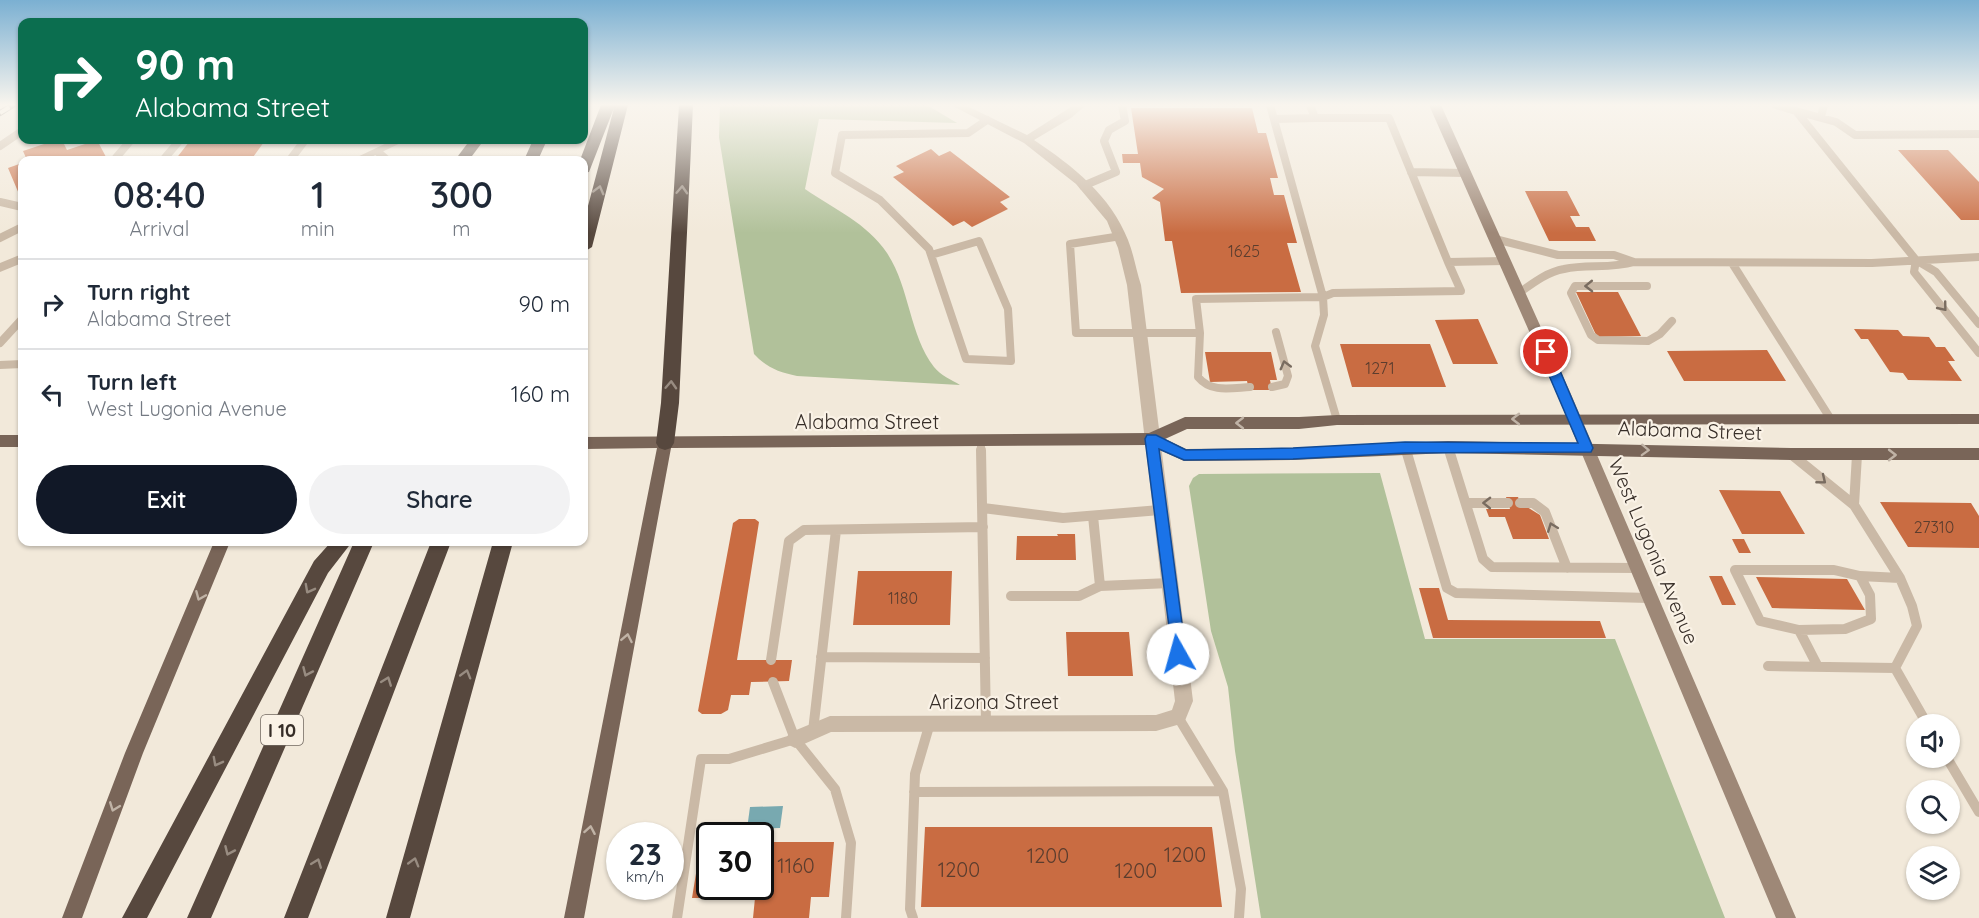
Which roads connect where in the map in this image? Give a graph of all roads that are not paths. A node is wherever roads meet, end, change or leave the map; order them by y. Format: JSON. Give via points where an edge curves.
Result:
{"nodes":[{"id":1,"x":385,"y":148,"type":"edge"},
{"id":2,"x":610,"y":148,"type":"edge"},
{"id":3,"x":684,"y":148,"type":"edge"},
{"id":4,"x":840,"y":148,"type":"edge"},
{"id":5,"x":1036,"y":148,"type":"edge"},
{"id":6,"x":1107,"y":148,"type":"edge"},
{"id":7,"x":1282,"y":148,"type":"edge"},
{"id":8,"x":1401,"y":148,"type":"edge"},
{"id":9,"x":1454,"y":148,"type":"edge"},
{"id":10,"x":1826,"y":148,"type":"edge"},
{"id":11,"x":378,"y":152,"type":"junction"},
{"id":12,"x":368,"y":156,"type":"edge"},
{"id":13,"x":384,"y":156,"type":"edge"},
{"id":14,"x":1411,"y":172,"type":"junction"},
{"id":15,"x":1465,"y":173,"type":"junction"},
{"id":16,"x":1083,"y":186,"type":"junction"},
{"id":17,"x":0,"y":202,"type":"edge"},
{"id":18,"x":18,"y":206,"type":"edge"},
{"id":19,"x":18,"y":229,"type":"edge"},
{"id":20,"x":588,"y":232,"type":"edge"},
{"id":21,"x":1121,"y":236,"type":"junction"},
{"id":22,"x":0,"y":238,"type":"edge"},
{"id":23,"x":1495,"y":239,"type":"junction"},
{"id":24,"x":931,"y":255,"type":"junction"},
{"id":25,"x":1979,"y":257,"type":"edge"},
{"id":26,"x":18,"y":260,"type":"edge"},
{"id":27,"x":1916,"y":260,"type":"junction"},
{"id":28,"x":1505,"y":261,"type":"junction"},
{"id":29,"x":1448,"y":262,"type":"junction"},
{"id":30,"x":1634,"y":262,"type":"junction"},
{"id":31,"x":1732,"y":263,"type":"junction"},
{"id":32,"x":0,"y":268,"type":"edge"},
{"id":33,"x":1647,"y":286,"type":"dead end"},
{"id":34,"x":1519,"y":293,"type":"junction"},
{"id":35,"x":1323,"y":297,"type":"junction"},
{"id":36,"x":1672,"y":321,"type":"dead end"},
{"id":37,"x":1979,"y":324,"type":"edge"},
{"id":38,"x":18,"y":327,"type":"edge"},
{"id":39,"x":1276,"y":332,"type":"dead end"},
{"id":40,"x":1200,"y":333,"type":"junction"},
{"id":41,"x":1140,"y":334,"type":"junction"},
{"id":42,"x":0,"y":343,"type":"edge"},
{"id":43,"x":1979,"y":352,"type":"edge"},
{"id":44,"x":18,"y":364,"type":"edge"},
{"id":45,"x":0,"y":365,"type":"edge"},
{"id":46,"x":1250,"y":387,"type":"dead end"},
{"id":47,"x":1272,"y":387,"type":"dead end"},
{"id":48,"x":1830,"y":418,"type":"junction"},
{"id":49,"x":1575,"y":419,"type":"junction"},
{"id":50,"x":1979,"y":419,"type":"edge"},
{"id":51,"x":1337,"y":420,"type":"junction"},
{"id":52,"x":1151,"y":439,"type":"junction"},
{"id":53,"x":0,"y":441,"type":"edge"},
{"id":54,"x":18,"y":441,"type":"edge"},
{"id":55,"x":981,"y":441,"type":"junction"},
{"id":56,"x":588,"y":443,"type":"edge"},
{"id":57,"x":665,"y":443,"type":"junction"},
{"id":58,"x":1405,"y":447,"type":"junction"},
{"id":59,"x":1448,"y":447,"type":"junction"},
{"id":60,"x":1587,"y":448,"type":"junction"},
{"id":61,"x":1791,"y":454,"type":"junction"},
{"id":62,"x":1979,"y":454,"type":"edge"},
{"id":63,"x":1857,"y":455,"type":"junction"},
{"id":64,"x":1466,"y":503,"type":"junction"},
{"id":65,"x":1508,"y":503,"type":"dead end"},
{"id":66,"x":1521,"y":503,"type":"dead end"},
{"id":67,"x":1854,"y":505,"type":"junction"},
{"id":68,"x":983,"y":508,"type":"junction"},
{"id":69,"x":1160,"y":510,"type":"junction"},
{"id":70,"x":1093,"y":516,"type":"junction"},
{"id":71,"x":983,"y":527,"type":"junction"},
{"id":72,"x":836,"y":530,"type":"junction"},
{"id":73,"x":220,"y":546,"type":"edge"},
{"id":74,"x":339,"y":546,"type":"edge"},
{"id":75,"x":362,"y":546,"type":"edge"},
{"id":76,"x":439,"y":546,"type":"edge"},
{"id":77,"x":502,"y":546,"type":"edge"},
{"id":78,"x":1568,"y":568,"type":"junction"},
{"id":79,"x":1637,"y":568,"type":"junction"},
{"id":80,"x":1860,"y":576,"type":"junction"},
{"id":81,"x":1900,"y":578,"type":"junction"},
{"id":82,"x":1170,"y":583,"type":"junction"},
{"id":83,"x":1100,"y":586,"type":"junction"},
{"id":84,"x":1011,"y":596,"type":"dead end"},
{"id":85,"x":1649,"y":598,"type":"junction"},
{"id":86,"x":1799,"y":630,"type":"junction"},
{"id":87,"x":821,"y":657,"type":"junction"},
{"id":88,"x":985,"y":658,"type":"junction"},
{"id":89,"x":771,"y":660,"type":"dead end"},
{"id":90,"x":1817,"y":665,"type":"junction"},
{"id":91,"x":1768,"y":666,"type":"dead end"},
{"id":92,"x":1895,"y":668,"type":"junction"},
{"id":93,"x":773,"y":682,"type":"dead end"},
{"id":94,"x":1181,"y":709,"type":"junction"},
{"id":95,"x":1921,"y":714,"type":"edge"},
{"id":96,"x":930,"y":723,"type":"junction"},
{"id":97,"x":986,"y":723,"type":"junction"},
{"id":98,"x":813,"y":731,"type":"junction"},
{"id":99,"x":795,"y":739,"type":"junction"},
{"id":100,"x":1953,"y":768,"type":"edge"},
{"id":101,"x":1223,"y":791,"type":"junction"},
{"id":102,"x":914,"y":792,"type":"junction"},
{"id":103,"x":1979,"y":812,"type":"edge"},
{"id":104,"x":72,"y":918,"type":"edge"},
{"id":105,"x":134,"y":918,"type":"edge"},
{"id":106,"x":199,"y":918,"type":"edge"},
{"id":107,"x":296,"y":918,"type":"edge"},
{"id":108,"x":398,"y":918,"type":"edge"},
{"id":109,"x":574,"y":918,"type":"edge"},
{"id":110,"x":677,"y":918,"type":"edge"},
{"id":111,"x":846,"y":918,"type":"edge"},
{"id":112,"x":914,"y":918,"type":"edge"},
{"id":113,"x":1239,"y":918,"type":"edge"},
{"id":114,"x":1786,"y":918,"type":"edge"}],
"edges":[{"from":1,"to":11,"type":"street"},
{"from":20,"to":2,"type":"highway","one_way":true},
{"from":57,"to":3,"type":"highway","one_way":true},
{"from":4,"to":24,"type":"lane","via":[[835,173],[880,200]]},
{"from":5,"to":16,"type":"street"},
{"from":6,"to":16,"type":"lane","via":[[1116,172]]},
{"from":7,"to":35,"type":"lane"},
{"from":8,"to":14,"type":"lane"},
{"from":9,"to":15,"type":"street","name":"West Lugonia Avenue"},
{"from":10,"to":27,"type":"lane"},
{"from":11,"to":12,"type":"street"},
{"from":11,"to":13,"type":"lane"},
{"from":14,"to":15,"type":"lane"},
{"from":14,"to":29,"type":"lane"},
{"from":15,"to":23,"type":"street","name":"West Lugonia Avenue"},
{"from":16,"to":21,"type":"street","via":[[1107,211]]},
{"from":17,"to":18,"type":"lane"},
{"from":19,"to":22,"type":"lane"},
{"from":21,"to":41,"type":"street","via":[[1134,285]]},
{"from":21,"to":41,"type":"lane","via":[[1071,244],[1076,333]]},
{"from":23,"to":28,"type":"street","name":"West Lugonia Avenue"},
{"from":23,"to":30,"type":"lane","via":[[1558,255],[1614,255]]},
{"from":24,"to":24,"type":"lane","via":[[966,359],[1011,361],[1008,309],[979,241]]},
{"from":25,"to":27,"type":"lane"},
{"from":26,"to":32,"type":"street"},
{"from":27,"to":31,"type":"lane"},
{"from":27,"to":37,"type":"lane","via":[[1936,272]]},
{"from":27,"to":43,"type":"lane","one_way":true,"via":[[1914,272]]},
{"from":28,"to":29,"type":"lane"},
{"from":28,"to":34,"type":"street","name":"West Lugonia Avenue"},
{"from":29,"to":35,"type":"lane","via":[[1461,291],[1333,293]]},
{"from":30,"to":31,"type":"lane"},
{"from":30,"to":34,"type":"lane","via":[[1621,267],[1561,269]]},
{"from":31,"to":48,"type":"lane"},
{"from":33,"to":36,"type":"lane","one_way":true,"via":[[1583,285],[1575,286],[1571,293],[1591,335],[1598,340],[1648,341]]},
{"from":34,"to":49,"type":"street","name":"West Lugonia Avenue"},
{"from":35,"to":40,"type":"lane","via":[[1196,299]]},
{"from":35,"to":51,"type":"lane","via":[[1324,315],[1315,346]]},
{"from":38,"to":42,"type":"lane"},
{"from":47,"to":39,"type":"lane","one_way":true,"via":[[1285,384],[1288,376]]},
{"from":40,"to":41,"type":"lane"},
{"from":40,"to":46,"type":"lane","via":[[1197,369],[1203,383],[1213,388]]},
{"from":41,"to":52,"type":"street"},
{"from":44,"to":45,"type":"lane"},
{"from":48,"to":49,"type":"main road","name":"Alabama Street"},
{"from":48,"to":50,"type":"main road","name":"Alabama Street"},
{"from":49,"to":51,"type":"main road","name":"Alabama Street","one_way":true},
{"from":49,"to":60,"type":"street","name":"West Lugonia Avenue"},
{"from":51,"to":52,"type":"main road","name":"Alabama Street","one_way":true,"via":[[1185,423]]},
{"from":52,"to":55,"type":"main road","name":"Alabama Street"},
{"from":52,"to":58,"type":"main road","name":"Alabama Street","via":[[1184,455]]},
{"from":52,"to":69,"type":"street"},
{"from":53,"to":54,"type":"main road"},
{"from":55,"to":57,"type":"main road","name":"Alabama Street"},
{"from":55,"to":68,"type":"lane"},
{"from":56,"to":57,"type":"main road","name":"Alabama Street"},
{"from":109,"to":57,"type":"main road","one_way":true},
{"from":58,"to":59,"type":"main road","name":"Alabama Street"},
{"from":58,"to":85,"type":"lane","via":[[1447,588],[1456,593]]},
{"from":59,"to":60,"type":"main road","name":"Alabama Street"},
{"from":59,"to":64,"type":"lane"},
{"from":60,"to":61,"type":"main road","name":"Alabama Street","one_way":true},
{"from":60,"to":79,"type":"street","name":"West Lugonia Avenue"},
{"from":61,"to":63,"type":"main road","name":"Alabama Street"},
{"from":61,"to":67,"type":"lane","one_way":true},
{"from":63,"to":62,"type":"main road","name":"Alabama Street","one_way":true},
{"from":63,"to":67,"type":"lane"},
{"from":65,"to":64,"type":"lane","one_way":true},
{"from":64,"to":78,"type":"lane","via":[[1483,560],[1492,567]]},
{"from":78,"to":66,"type":"lane","one_way":true,"via":[[1545,512],[1533,503]]},
{"from":67,"to":81,"type":"lane"},
{"from":68,"to":70,"type":"lane","via":[[1063,518]]},
{"from":68,"to":71,"type":"lane"},
{"from":69,"to":70,"type":"lane"},
{"from":69,"to":82,"type":"street"},
{"from":70,"to":83,"type":"lane"},
{"from":71,"to":72,"type":"lane"},
{"from":71,"to":88,"type":"lane"},
{"from":72,"to":87,"type":"lane"},
{"from":72,"to":89,"type":"lane","via":[[804,530],[789,541]]},
{"from":73,"to":104,"type":"main road","one_way":true,"via":[[134,753]]},
{"from":74,"to":105,"type":"highway","one_way":true,"via":[[321,567]]},
{"from":75,"to":106,"type":"highway","number":"I 10","one_way":true},
{"from":107,"to":76,"type":"highway","one_way":true},
{"from":108,"to":77,"type":"highway","one_way":true},
{"from":78,"to":79,"type":"lane"},
{"from":79,"to":85,"type":"street","name":"West Lugonia Avenue"},
{"from":80,"to":81,"type":"lane"},
{"from":80,"to":86,"type":"lane","via":[[1869,595],[1871,620],[1845,629]]},
{"from":80,"to":86,"type":"lane","via":[[1844,570],[1736,570],[1760,621]]},
{"from":81,"to":92,"type":"lane","via":[[1917,626]]},
{"from":82,"to":83,"type":"lane"},
{"from":82,"to":94,"type":"street"},
{"from":83,"to":84,"type":"lane","via":[[1079,596]]},
{"from":85,"to":114,"type":"street","name":"West Lugonia Avenue"},
{"from":86,"to":90,"type":"lane"},
{"from":87,"to":88,"type":"lane"},
{"from":87,"to":98,"type":"lane"},
{"from":88,"to":97,"type":"lane"},
{"from":90,"to":91,"type":"lane"},
{"from":90,"to":92,"type":"lane"},
{"from":92,"to":95,"type":"lane"},
{"from":93,"to":99,"type":"lane"},
{"from":94,"to":97,"type":"street","name":"Arizona Street","via":[[1156,723]]},
{"from":94,"to":101,"type":"lane"},
{"from":96,"to":97,"type":"street","name":"Arizona Street"},
{"from":96,"to":98,"type":"street","name":"Arizona Street","via":[[830,723]]},
{"from":96,"to":102,"type":"lane","via":[[915,774]]},
{"from":98,"to":99,"type":"street","name":"Arizona Street"},
{"from":99,"to":110,"type":"lane","via":[[729,759],[701,759]]},
{"from":99,"to":111,"type":"lane","via":[[835,789],[851,843]]},
{"from":100,"to":103,"type":"lane"},
{"from":101,"to":102,"type":"lane"},
{"from":101,"to":113,"type":"lane","via":[[1241,889]]},
{"from":102,"to":112,"type":"lane","via":[[910,909]]}]}
